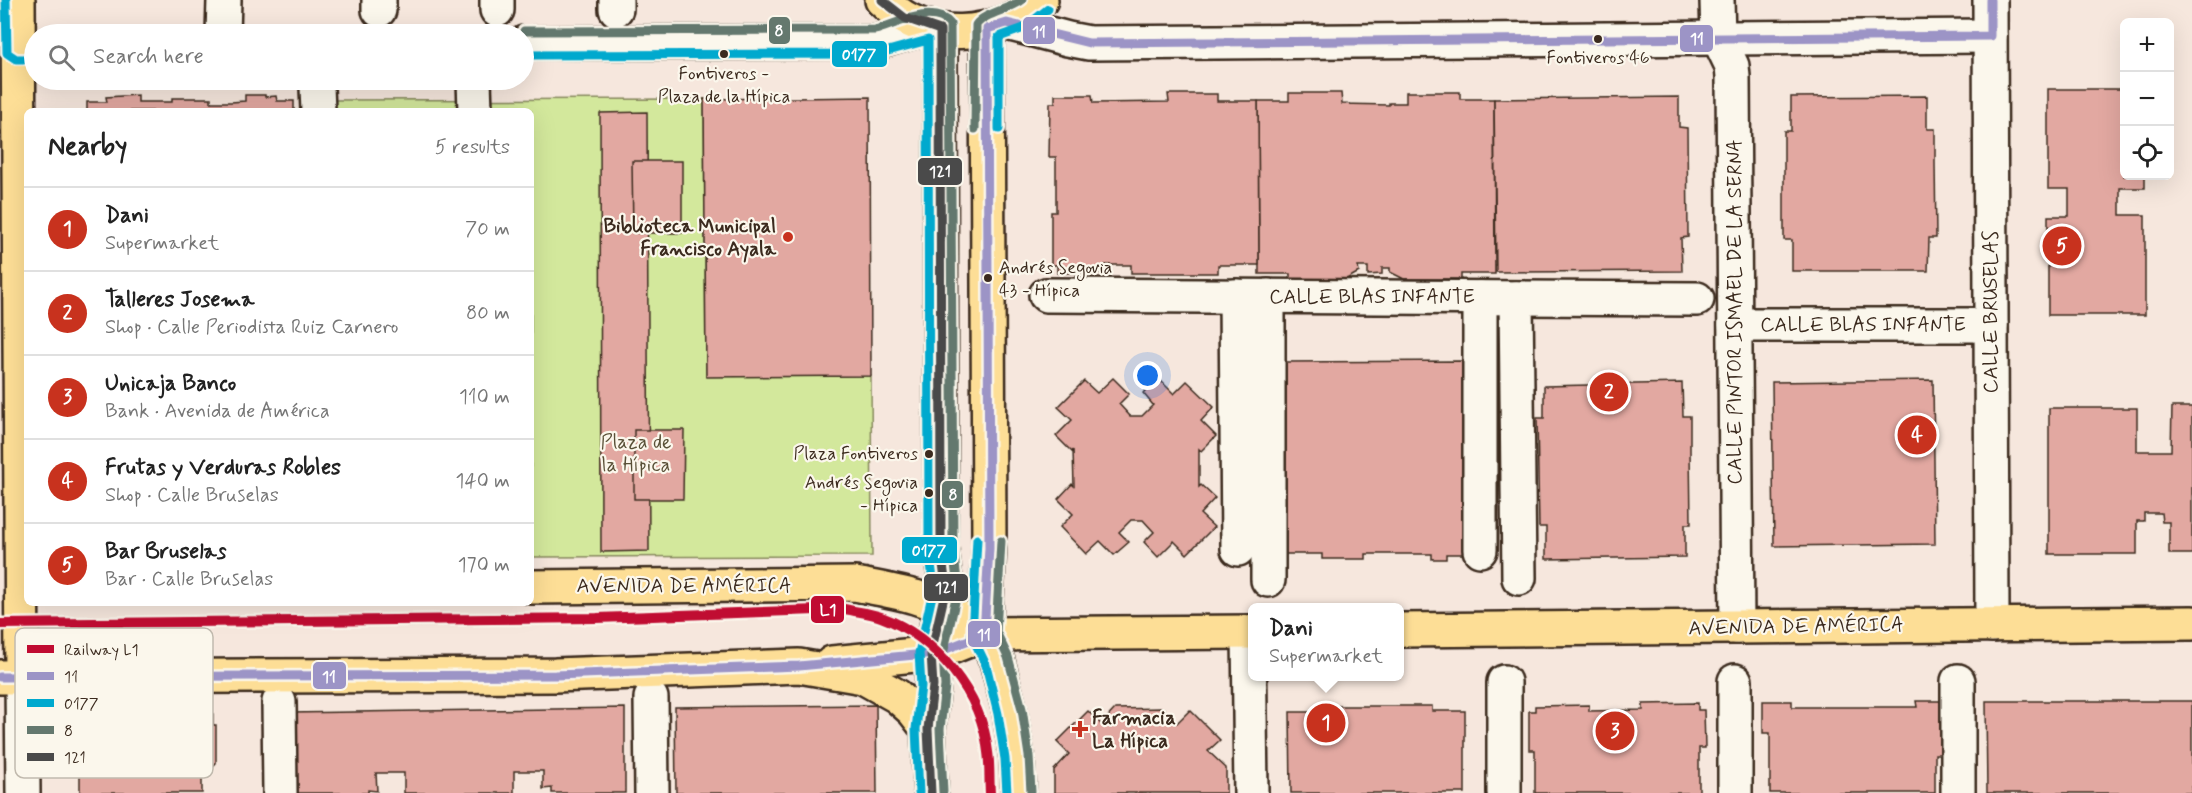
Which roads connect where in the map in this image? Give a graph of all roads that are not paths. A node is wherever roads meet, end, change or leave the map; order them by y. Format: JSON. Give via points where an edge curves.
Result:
{"nodes":[{"id":1,"x":18,"y":0,"type":"edge"},
{"id":2,"x":224,"y":0,"type":"edge"},
{"id":3,"x":882,"y":0,"type":"edge"},
{"id":4,"x":1041,"y":0,"type":"edge"},
{"id":5,"x":1717,"y":0,"type":"edge"},
{"id":6,"x":1990,"y":0,"type":"edge"},
{"id":7,"x":223,"y":24,"type":"edge"},
{"id":8,"x":997,"y":26,"type":"junction"},
{"id":9,"x":934,"y":29,"type":"junction"},
{"id":10,"x":1990,"y":36,"type":"junction"},
{"id":11,"x":1718,"y":38,"type":"junction"},
{"id":12,"x":534,"y":43,"type":"edge"},
{"id":13,"x":18,"y":47,"type":"edge"},
{"id":14,"x":474,"y":90,"type":"edge"},
{"id":15,"x":475,"y":108,"type":"edge"},
{"id":16,"x":9,"y":128,"type":"edge"},
{"id":17,"x":1047,"y":295,"type":"dead end"},
{"id":18,"x":1236,"y":296,"type":"junction"},
{"id":19,"x":1268,"y":296,"type":"junction"},
{"id":20,"x":1479,"y":298,"type":"junction"},
{"id":21,"x":1516,"y":298,"type":"junction"},
{"id":22,"x":1697,"y":299,"type":"dead end"},
{"id":23,"x":1735,"y":325,"type":"junction"},
{"id":24,"x":1991,"y":325,"type":"junction"},
{"id":25,"x":941,"y":548,"type":"junction"},
{"id":26,"x":1238,"y":549,"type":"dead end"},
{"id":27,"x":1480,"y":550,"type":"dead end"},
{"id":28,"x":1519,"y":578,"type":"dead end"},
{"id":29,"x":1268,"y":580,"type":"dead end"},
{"id":30,"x":534,"y":587,"type":"edge"},
{"id":31,"x":16,"y":592,"type":"edge"},
{"id":32,"x":901,"y":593,"type":"junction"},
{"id":33,"x":943,"y":606,"type":"junction"},
{"id":34,"x":2192,"y":623,"type":"edge"},
{"id":35,"x":1992,"y":625,"type":"junction"},
{"id":36,"x":1737,"y":627,"type":"junction"},
{"id":37,"x":1404,"y":630,"type":"edge"},
{"id":38,"x":1248,"y":632,"type":"edge"},
{"id":39,"x":984,"y":634,"type":"junction"},
{"id":40,"x":931,"y":653,"type":"junction"},
{"id":41,"x":799,"y":666,"type":"junction"},
{"id":42,"x":213,"y":676,"type":"edge"},
{"id":43,"x":11,"y":677,"type":"edge"},
{"id":44,"x":1251,"y":681,"type":"edge"},
{"id":45,"x":1735,"y":681,"type":"dead end"},
{"id":46,"x":1958,"y":681,"type":"dead end"},
{"id":47,"x":1504,"y":682,"type":"dead end"},
{"id":48,"x":651,"y":698,"type":"dead end"},
{"id":49,"x":279,"y":702,"type":"dead end"},
{"id":50,"x":15,"y":716,"type":"edge"},
{"id":51,"x":928,"y":729,"type":"junction"},
{"id":52,"x":21,"y":778,"type":"edge"},
{"id":53,"x":23,"y":793,"type":"edge"},
{"id":54,"x":280,"y":793,"type":"edge"},
{"id":55,"x":652,"y":793,"type":"edge"},
{"id":56,"x":931,"y":793,"type":"edge"},
{"id":57,"x":1019,"y":793,"type":"edge"},
{"id":58,"x":1251,"y":793,"type":"edge"},
{"id":59,"x":1504,"y":793,"type":"edge"},
{"id":60,"x":1735,"y":793,"type":"edge"},
{"id":61,"x":1958,"y":793,"type":"edge"}],
"edges":[{"from":1,"to":13,"type":"main road"},
{"from":2,"to":7,"type":"street"},
{"from":3,"to":9,"type":"main road","via":[[905,18]]},
{"from":4,"to":8,"type":"main road","via":[[1029,11]]},
{"from":5,"to":11,"type":"street","name":"CALLE PINTOR ISMAEL DE LA SERNA"},
{"from":6,"to":10,"type":"street","name":"CALLE BRUSELAS"},
{"from":8,"to":9,"type":"main road","via":[[963,32]]},
{"from":8,"to":11,"type":"street","via":[[1089,43]]},
{"from":8,"to":39,"type":"main road","via":[[989,548]]},
{"from":9,"to":12,"type":"street","via":[[877,42]]},
{"from":9,"to":25,"type":"main road"},
{"from":10,"to":11,"type":"street"},
{"from":10,"to":24,"type":"street","name":"CALLE BRUSELAS"},
{"from":11,"to":23,"type":"street","name":"CALLE PINTOR ISMAEL DE LA SERNA","via":[[1732,66]]},
{"from":13,"to":16,"type":"main road"},
{"from":14,"to":15,"type":"street"},
{"from":16,"to":31,"type":"main road"},
{"from":17,"to":18,"type":"street","name":"CALLE BLAS INFANTE"},
{"from":18,"to":19,"type":"street","name":"CALLE BLAS INFANTE"},
{"from":18,"to":26,"type":"street"},
{"from":19,"to":20,"type":"street","name":"CALLE BLAS INFANTE"},
{"from":19,"to":29,"type":"street"},
{"from":20,"to":21,"type":"street","name":"CALLE BLAS INFANTE"},
{"from":20,"to":27,"type":"street"},
{"from":21,"to":22,"type":"street","name":"CALLE BLAS INFANTE"},
{"from":21,"to":28,"type":"street"},
{"from":23,"to":24,"type":"street","name":"CALLE BLAS INFANTE"},
{"from":23,"to":36,"type":"street","name":"CALLE PINTOR ISMAEL DE LA SERNA"},
{"from":24,"to":35,"type":"street","name":"CALLE BRUSELAS"},
{"from":25,"to":32,"type":"main road"},
{"from":25,"to":33,"type":"main road","via":[[946,588]]},
{"from":30,"to":32,"type":"main road","name":"AVENIDA DE AMÉRICA","via":[[855,584]]},
{"from":31,"to":43,"type":"main road"},
{"from":32,"to":33,"type":"main road","name":"AVENIDA DE AMÉRICA"},
{"from":33,"to":39,"type":"main road","name":"AVENIDA DE AMÉRICA"},
{"from":33,"to":40,"type":"main road"},
{"from":34,"to":35,"type":"main road","name":"AVENIDA DE AMÉRICA"},
{"from":35,"to":36,"type":"main road","name":"AVENIDA DE AMÉRICA"},
{"from":36,"to":37,"type":"main road","name":"AVENIDA DE AMÉRICA"},
{"from":38,"to":39,"type":"main road"},
{"from":39,"to":40,"type":"main road"},
{"from":39,"to":57,"type":"main road","via":[[997,661],[1010,712]]},
{"from":40,"to":41,"type":"main road"},
{"from":40,"to":51,"type":"main road","via":[[933,686]]},
{"from":41,"to":42,"type":"main road","via":[[555,675]]},
{"from":41,"to":51,"type":"main road","via":[[862,677],[897,696]]},
{"from":43,"to":50,"type":"street"},
{"from":44,"to":58,"type":"street"},
{"from":45,"to":60,"type":"street"},
{"from":46,"to":61,"type":"street"},
{"from":47,"to":59,"type":"street"},
{"from":48,"to":55,"type":"street"},
{"from":49,"to":54,"type":"street"},
{"from":51,"to":56,"type":"main road"},
{"from":52,"to":53,"type":"street"}]}
